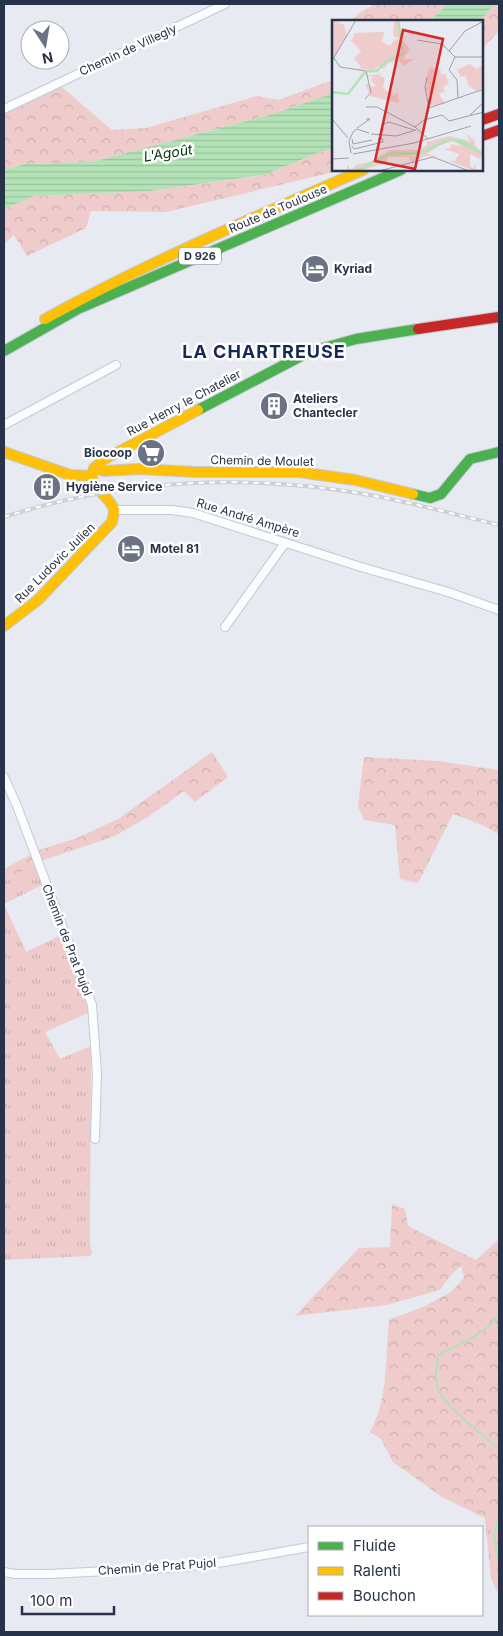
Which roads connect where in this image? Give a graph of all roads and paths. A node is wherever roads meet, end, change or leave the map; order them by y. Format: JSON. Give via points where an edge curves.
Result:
{"nodes":[{"id":1,"x":225,"y":4,"type":"edge"},
{"id":2,"x":4,"y":109,"type":"edge"},
{"id":3,"x":499,"y":114,"type":"edge"},
{"id":4,"x":483,"y":120,"type":"edge"},
{"id":5,"x":499,"y":130,"type":"edge"},
{"id":6,"x":483,"y":136,"type":"edge"},
{"id":7,"x":361,"y":171,"type":"edge"},
{"id":8,"x":399,"y":171,"type":"edge"},
{"id":9,"x":499,"y":317,"type":"edge"},
{"id":10,"x":4,"y":343,"type":"edge"},
{"id":11,"x":4,"y":351,"type":"edge"},
{"id":12,"x":116,"y":365,"type":"dead end"},
{"id":13,"x":4,"y":426,"type":"edge"},
{"id":14,"x":4,"y":452,"type":"edge"},
{"id":15,"x":499,"y":452,"type":"edge"},
{"id":16,"x":93,"y":472,"type":"junction"},
{"id":17,"x":114,"y":510,"type":"junction"},
{"id":18,"x":285,"y":542,"type":"junction"},
{"id":19,"x":499,"y":610,"type":"edge"},
{"id":20,"x":4,"y":626,"type":"edge"},
{"id":21,"x":225,"y":627,"type":"dead end"},
{"id":22,"x":4,"y":777,"type":"edge"},
{"id":23,"x":95,"y":1140,"type":"dead end"},
{"id":24,"x":308,"y":1547,"type":"edge"},
{"id":25,"x":4,"y":1572,"type":"edge"}],
"edges":[{"from":1,"to":2,"type":"street","name":"Chemin de Villegly"},
{"from":3,"to":4,"type":"main road"},
{"from":5,"to":6,"type":"main road"},
{"from":7,"to":10,"type":"main road","name":"Route de Toulouse","number":"D 926","via":[[187,247],[73,303]]},
{"from":8,"to":11,"type":"main road","name":"Route de Toulouse","number":"D 926","via":[[78,309]]},
{"from":9,"to":16,"type":"main road","name":"Rue Henry le Chatelier","via":[[356,339],[309,352],[102,460]]},
{"from":12,"to":13,"type":"street"},
{"from":14,"to":16,"type":"main road","via":[[70,475]]},
{"from":15,"to":16,"type":"main road","name":"Chemin de Moulet","via":[[470,459],[441,494],[430,498],[355,480],[299,472],[144,469]]},
{"from":16,"to":17,"type":"main road","via":[[96,487],[111,500]]},
{"from":17,"to":18,"type":"street","name":"Rue André Ampère","via":[[193,513]]},
{"from":17,"to":20,"type":"main road","name":"Rue Ludovic Julien","via":[[110,525],[40,598]]},
{"from":18,"to":19,"type":"street","name":"Rue André Ampère"},
{"from":18,"to":21,"type":"street"},
{"from":22,"to":23,"type":"street","name":"Chemin de Prat Pujol","via":[[92,1005],[97,1073]]},
{"from":24,"to":25,"type":"street","name":"Chemin de Prat Pujol","via":[[198,1566],[50,1574]]}]}
